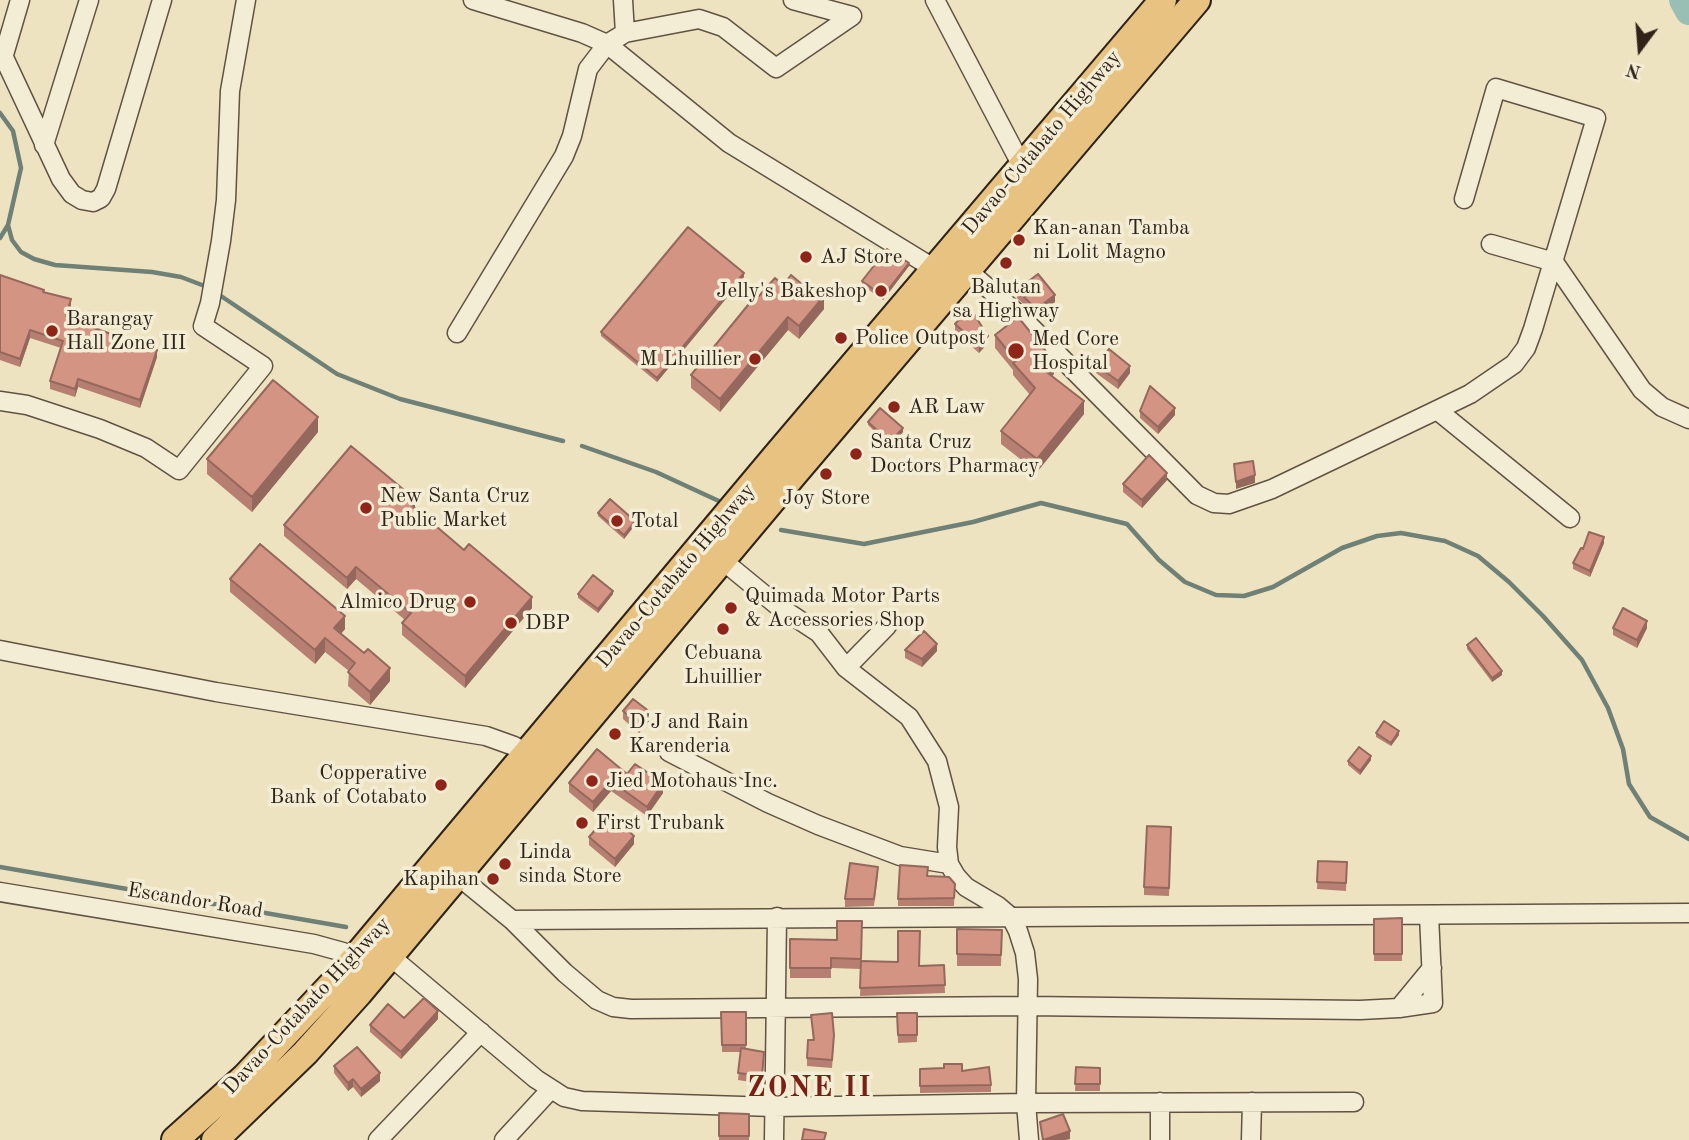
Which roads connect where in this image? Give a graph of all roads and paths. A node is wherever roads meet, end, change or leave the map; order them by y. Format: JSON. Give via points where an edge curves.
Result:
{"nodes":[{"id":1,"x":20,"y":0,"type":"edge"},
{"id":2,"x":89,"y":0,"type":"edge"},
{"id":3,"x":162,"y":0,"type":"edge"},
{"id":4,"x":246,"y":0,"type":"edge"},
{"id":5,"x":473,"y":0,"type":"edge"},
{"id":6,"x":623,"y":0,"type":"edge"},
{"id":7,"x":793,"y":0,"type":"edge"},
{"id":8,"x":935,"y":0,"type":"edge"},
{"id":9,"x":1163,"y":0,"type":"edge"},
{"id":10,"x":1197,"y":0,"type":"edge"},
{"id":11,"x":625,"y":33,"type":"junction"},
{"id":12,"x":607,"y":44,"type":"junction"},
{"id":13,"x":1,"y":53,"type":"edge"},
{"id":14,"x":44,"y":145,"type":"junction"},
{"id":15,"x":1022,"y":166,"type":"junction"},
{"id":16,"x":1464,"y":200,"type":"dead end"},
{"id":17,"x":1491,"y":244,"type":"dead end"},
{"id":18,"x":1553,"y":262,"type":"junction"},
{"id":19,"x":952,"y":269,"type":"junction"},
{"id":20,"x":457,"y":333,"type":"dead end"},
{"id":21,"x":0,"y":401,"type":"edge"},
{"id":22,"x":1437,"y":411,"type":"junction"},
{"id":23,"x":1689,"y":419,"type":"edge"},
{"id":24,"x":1570,"y":518,"type":"dead end"},
{"id":25,"x":722,"y":560,"type":"junction"},
{"id":26,"x":887,"y":626,"type":"dead end"},
{"id":27,"x":0,"y":650,"type":"edge"},
{"id":28,"x":624,"y":659,"type":"junction"},
{"id":29,"x":846,"y":668,"type":"junction"},
{"id":30,"x":559,"y":736,"type":"junction"},
{"id":31,"x":669,"y":752,"type":"dead end"},
{"id":32,"x":527,"y":754,"type":"junction"},
{"id":33,"x":949,"y":864,"type":"junction"},
{"id":34,"x":457,"y":875,"type":"junction"},
{"id":35,"x":0,"y":892,"type":"edge"},
{"id":36,"x":1689,"y":914,"type":"edge"},
{"id":37,"x":1429,"y":915,"type":"junction"},
{"id":38,"x":777,"y":917,"type":"junction"},
{"id":39,"x":1011,"y":917,"type":"junction"},
{"id":40,"x":512,"y":920,"type":"junction"},
{"id":41,"x":372,"y":958,"type":"junction"},
{"id":42,"x":1028,"y":1006,"type":"junction"},
{"id":43,"x":776,"y":1008,"type":"junction"},
{"id":44,"x":481,"y":1032,"type":"junction"},
{"id":45,"x":551,"y":1089,"type":"junction"},
{"id":46,"x":1160,"y":1102,"type":"junction"},
{"id":47,"x":1252,"y":1102,"type":"junction"},
{"id":48,"x":1354,"y":1102,"type":"dead end"},
{"id":49,"x":1027,"y":1103,"type":"junction"},
{"id":50,"x":774,"y":1107,"type":"junction"},
{"id":51,"x":176,"y":1140,"type":"edge"},
{"id":52,"x":215,"y":1140,"type":"edge"},
{"id":53,"x":378,"y":1140,"type":"edge"},
{"id":54,"x":503,"y":1140,"type":"edge"},
{"id":55,"x":774,"y":1140,"type":"edge"},
{"id":56,"x":1029,"y":1140,"type":"edge"},
{"id":57,"x":1160,"y":1140,"type":"edge"},
{"id":58,"x":1251,"y":1140,"type":"edge"}],
"edges":[{"from":1,"to":13,"type":"street"},
{"from":2,"to":14,"type":"street"},
{"from":3,"to":14,"type":"street","via":[[101,198],[93,202],[72,194]]},
{"from":4,"to":21,"type":"street","via":[[230,91],[221,241],[203,326],[263,366],[179,470],[146,448],[100,429]]},
{"from":5,"to":12,"type":"street"},
{"from":6,"to":11,"type":"street"},
{"from":7,"to":11,"type":"street","via":[[852,16],[776,68],[712,22],[688,20]]},
{"from":8,"to":15,"type":"street"},
{"from":9,"to":15,"type":"highway","name":"Davao-Cotabato Highway"},
{"from":10,"to":19,"type":"highway","name":"Davao-Cotabato Highway"},
{"from":11,"to":12,"type":"street"},
{"from":12,"to":19,"type":"street","via":[[729,143]]},
{"from":12,"to":20,"type":"street","via":[[588,69],[564,156]]},
{"from":13,"to":14,"type":"street"},
{"from":15,"to":19,"type":"highway","name":"Davao-Cotabato Highway"},
{"from":16,"to":18,"type":"street","via":[[1496,88],[1596,118]]},
{"from":17,"to":18,"type":"street"},
{"from":18,"to":22,"type":"street","via":[[1526,348],[1514,364]]},
{"from":18,"to":23,"type":"street","via":[[1642,390],[1662,407]]},
{"from":19,"to":22,"type":"street","via":[[1018,314],[1178,477],[1214,503],[1229,504],[1272,489]]},
{"from":19,"to":25,"type":"highway","name":"Davao-Cotabato Highway"},
{"from":19,"to":28,"type":"highway","name":"Davao-Cotabato Highway"},
{"from":22,"to":24,"type":"street"},
{"from":25,"to":28,"type":"highway","name":"Davao-Cotabato Highway"},
{"from":25,"to":29,"type":"street","via":[[819,633]]},
{"from":26,"to":29,"type":"street"},
{"from":27,"to":32,"type":"street","via":[[216,692],[486,736]]},
{"from":28,"to":30,"type":"highway","name":"Davao-Cotabato Highway"},
{"from":29,"to":33,"type":"street","via":[[909,718],[937,761],[949,807]]},
{"from":30,"to":32,"type":"highway","name":"Davao-Cotabato Highway"},
{"from":30,"to":34,"type":"highway","name":"Davao-Cotabato Highway"},
{"from":31,"to":33,"type":"street","via":[[818,825],[900,856]]},
{"from":32,"to":41,"type":"highway","name":"Davao-Cotabato Highway"},
{"from":33,"to":39,"type":"street","via":[[966,887]]},
{"from":34,"to":40,"type":"street"},
{"from":34,"to":41,"type":"highway","name":"Davao-Cotabato Highway"},
{"from":35,"to":41,"type":"street","name":"Escandor Road","via":[[314,944]]},
{"from":36,"to":37,"type":"street"},
{"from":37,"to":39,"type":"street"},
{"from":37,"to":42,"type":"street","via":[[1433,1003],[1339,1010]]},
{"from":38,"to":39,"type":"street"},
{"from":38,"to":40,"type":"street"},
{"from":38,"to":43,"type":"street"},
{"from":39,"to":42,"type":"street","via":[[1025,953]]},
{"from":40,"to":43,"type":"street","via":[[565,973],[597,1000],[613,1007]]},
{"from":41,"to":44,"type":"street","name":"Escandor Road"},
{"from":41,"to":51,"type":"highway","name":"Davao-Cotabato Highway","via":[[318,1000],[245,1077]]},
{"from":41,"to":52,"type":"highway","name":"Davao-Cotabato Highway","via":[[296,1062]]},
{"from":42,"to":43,"type":"street"},
{"from":42,"to":49,"type":"street"},
{"from":43,"to":50,"type":"street"},
{"from":44,"to":45,"type":"street","name":"Escandor Road"},
{"from":44,"to":53,"type":"street"},
{"from":45,"to":50,"type":"street","via":[[564,1097],[600,1103]]},
{"from":45,"to":54,"type":"street"},
{"from":46,"to":47,"type":"street"},
{"from":46,"to":49,"type":"street"},
{"from":46,"to":57,"type":"street"},
{"from":47,"to":48,"type":"street"},
{"from":47,"to":58,"type":"street"},
{"from":49,"to":50,"type":"street"},
{"from":49,"to":56,"type":"street"},
{"from":50,"to":55,"type":"street"}]}
